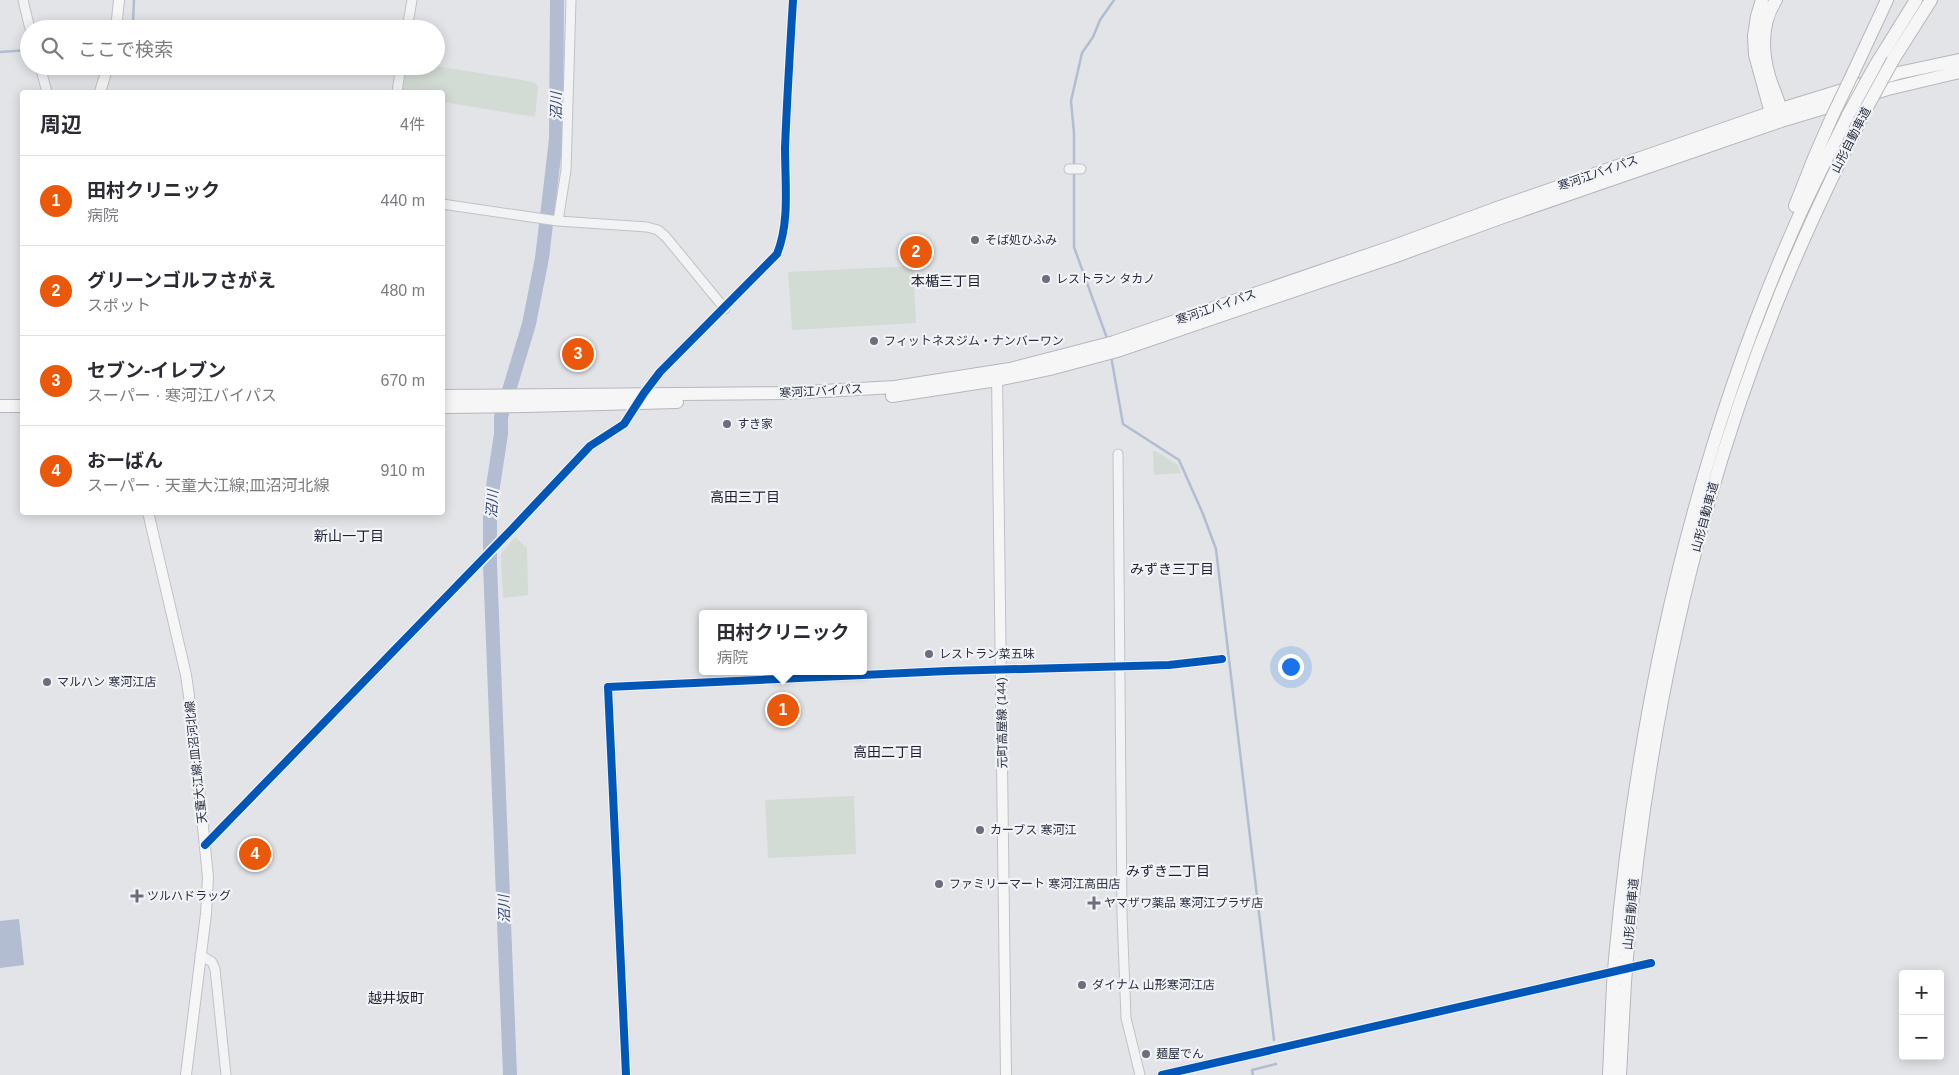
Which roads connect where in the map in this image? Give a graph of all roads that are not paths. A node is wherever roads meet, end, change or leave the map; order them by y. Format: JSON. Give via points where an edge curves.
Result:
{"nodes":[{"id":1,"x":23,"y":0,"type":"edge"},
{"id":2,"x":119,"y":0,"type":"edge"},
{"id":3,"x":412,"y":0,"type":"edge"},
{"id":4,"x":571,"y":0,"type":"edge"},
{"id":5,"x":793,"y":0,"type":"edge"},
{"id":6,"x":1762,"y":0,"type":"edge"},
{"id":7,"x":1776,"y":0,"type":"edge"},
{"id":8,"x":1888,"y":0,"type":"edge"},
{"id":9,"x":1916,"y":0,"type":"edge"},
{"id":10,"x":1931,"y":0,"type":"edge"},
{"id":11,"x":28,"y":20,"type":"edge"},
{"id":12,"x":117,"y":20,"type":"edge"},
{"id":13,"x":409,"y":20,"type":"edge"},
{"id":14,"x":1959,"y":60,"type":"edge"},
{"id":15,"x":1959,"y":72,"type":"edge"},
{"id":16,"x":42,"y":75,"type":"edge"},
{"id":17,"x":105,"y":75,"type":"edge"},
{"id":18,"x":400,"y":75,"type":"edge"},
{"id":19,"x":46,"y":90,"type":"edge"},
{"id":20,"x":101,"y":90,"type":"edge"},
{"id":21,"x":397,"y":90,"type":"edge"},
{"id":22,"x":1778,"y":114,"type":"junction"},
{"id":23,"x":1069,"y":169,"type":"dead end"},
{"id":24,"x":1081,"y":169,"type":"dead end"},
{"id":25,"x":445,"y":204,"type":"edge"},
{"id":26,"x":558,"y":221,"type":"junction"},
{"id":27,"x":1767,"y":292,"type":"junction"},
{"id":28,"x":725,"y":309,"type":"junction"},
{"id":29,"x":997,"y":375,"type":"junction"},
{"id":30,"x":445,"y":396,"type":"edge"},
{"id":31,"x":641,"y":398,"type":"junction"},
{"id":32,"x":486,"y":401,"type":"junction"},
{"id":33,"x":0,"y":406,"type":"edge"},
{"id":34,"x":20,"y":406,"type":"edge"},
{"id":35,"x":445,"y":406,"type":"edge"},
{"id":36,"x":1118,"y":454,"type":"dead end"},
{"id":37,"x":149,"y":515,"type":"edge"},
{"id":38,"x":1678,"y":595,"type":"junction"},
{"id":39,"x":1222,"y":659,"type":"dead end"},
{"id":40,"x":1119,"y":667,"type":"junction"},
{"id":41,"x":1001,"y":670,"type":"junction"},
{"id":42,"x":857,"y":675,"type":"edge"},
{"id":43,"x":867,"y":675,"type":"edge"},
{"id":44,"x":205,"y":845,"type":"junction"},
{"id":45,"x":200,"y":956,"type":"junction"},
{"id":46,"x":1651,"y":963,"type":"dead end"},
{"id":47,"x":1619,"y":983,"type":"junction"},
{"id":48,"x":186,"y":1075,"type":"edge"},
{"id":49,"x":226,"y":1075,"type":"edge"},
{"id":50,"x":626,"y":1075,"type":"edge"},
{"id":51,"x":1006,"y":1075,"type":"edge"},
{"id":52,"x":1140,"y":1075,"type":"edge"},
{"id":53,"x":1162,"y":1075,"type":"edge"},
{"id":54,"x":1609,"y":1075,"type":"edge"},
{"id":55,"x":1620,"y":1075,"type":"edge"}],
"edges":[{"from":1,"to":11,"type":"street"},
{"from":2,"to":12,"type":"main road"},
{"from":3,"to":13,"type":"street"},
{"from":4,"to":26,"type":"street","via":[[566,170]]},
{"from":5,"to":28,"type":"street","via":[[783,240],[778,254]]},
{"from":6,"to":22,"type":"highway","via":[[1754,36],[1755,55]]},
{"from":7,"to":22,"type":"highway","via":[[1765,26],[1764,50]]},
{"from":8,"to":27,"type":"highway","bridge":true,"via":[[1814,158]]},
{"from":9,"to":27,"type":"highway","name":"山形自動車道","bridge":true,"via":[[1848,115]]},
{"from":10,"to":38,"type":"highway","name":"山形自動車道","bridge":true,"via":[[1866,109],[1812,219],[1747,383]]},
{"from":14,"to":22,"type":"highway","name":"寒河江バイパス","via":[[1898,73]]},
{"from":15,"to":22,"type":"highway","name":"寒河江バイパス"},
{"from":16,"to":19,"type":"street"},
{"from":17,"to":20,"type":"main road"},
{"from":18,"to":21,"type":"street"},
{"from":22,"to":29,"type":"highway","name":"寒河江バイパス","via":[[1386,260],[1109,348]]},
{"from":23,"to":24,"type":"street"},
{"from":25,"to":26,"type":"street"},
{"from":26,"to":28,"type":"street","via":[[647,226],[658,230]]},
{"from":27,"to":38,"type":"highway","name":"山形自動車道","via":[[1711,454]]},
{"from":28,"to":31,"type":"street","via":[[660,372]]},
{"from":29,"to":31,"type":"highway","name":"寒河江バイパス","via":[[897,396],[789,400]]},
{"from":29,"to":41,"type":"main road","name":"元町高屋線 (144)"},
{"from":30,"to":32,"type":"highway","name":"寒河江バイパス"},
{"from":31,"to":32,"type":"highway","name":"寒河江バイパス"},
{"from":31,"to":44,"type":"street","via":[[624,424],[590,446]]},
{"from":32,"to":35,"type":"highway","name":"寒河江バイパス"},
{"from":33,"to":34,"type":"highway"},
{"from":36,"to":40,"type":"street"},
{"from":37,"to":44,"type":"main road","name":"天童大江線;皿沼河北線","via":[[186,675]]},
{"from":38,"to":47,"type":"highway","name":"山形自動車道","bridge":true},
{"from":39,"to":40,"type":"street"},
{"from":40,"to":41,"type":"street"},
{"from":40,"to":52,"type":"street","via":[[1126,1018]]},
{"from":41,"to":43,"type":"street"},
{"from":41,"to":51,"type":"main road","name":"元町高屋線 (144)"},
{"from":42,"to":50,"type":"street","via":[[608,687]]},
{"from":44,"to":45,"type":"main road","name":"天童大江線;皿沼河北線","via":[[207,897]]},
{"from":45,"to":48,"type":"main road","name":"天童大江線;皿沼河北線"},
{"from":45,"to":49,"type":"street","via":[[212,962],[215,969]]},
{"from":46,"to":53,"type":"street"},
{"from":47,"to":54,"type":"highway","name":"山形自動車道"},
{"from":47,"to":55,"type":"highway","name":"山形自動車道"}]}
